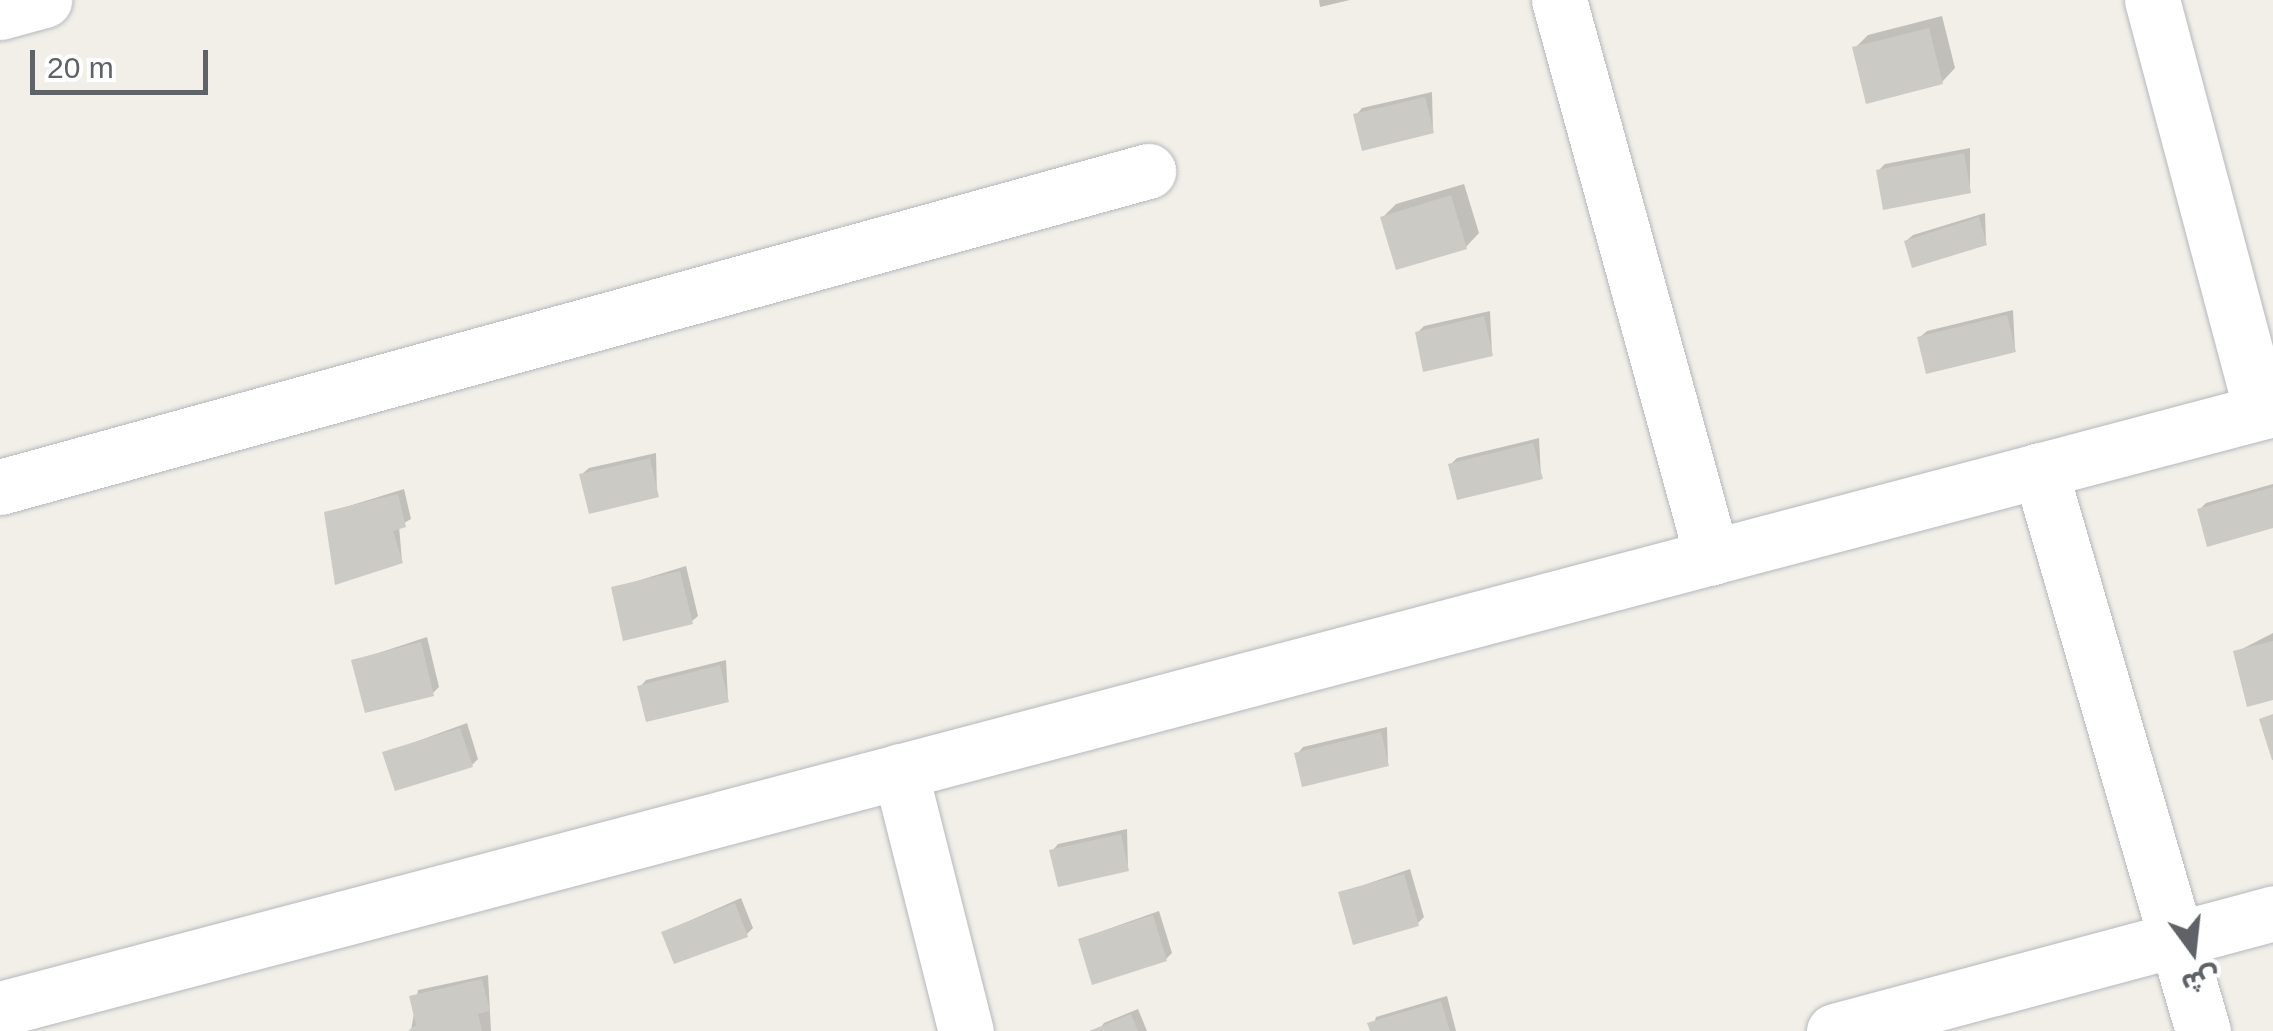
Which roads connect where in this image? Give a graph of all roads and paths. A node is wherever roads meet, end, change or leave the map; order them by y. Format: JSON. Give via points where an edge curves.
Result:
{"nodes":[{"id":1,"x":44,"y":0,"type":"edge"},
{"id":2,"x":1559,"y":0,"type":"edge"},
{"id":3,"x":2152,"y":0,"type":"edge"},
{"id":4,"x":0,"y":12,"type":"edge"},
{"id":5,"x":1148,"y":171,"type":"dead end"},
{"id":6,"x":2268,"y":410,"type":"edge"},
{"id":7,"x":2040,"y":470,"type":"junction"},
{"id":8,"x":0,"y":486,"type":"edge"},
{"id":9,"x":1712,"y":558,"type":"junction"},
{"id":10,"x":900,"y":771,"type":"junction"},
{"id":11,"x":2273,"y":913,"type":"edge"},
{"id":12,"x":2176,"y":939,"type":"junction"},
{"id":13,"x":0,"y":1008,"type":"edge"},
{"id":14,"x":966,"y":1031,"type":"edge"},
{"id":15,"x":1834,"y":1031,"type":"edge"},
{"id":16,"x":2203,"y":1031,"type":"edge"}],
"edges":[{"from":1,"to":4,"type":"street"},
{"from":2,"to":9,"type":"street"},
{"from":3,"to":6,"type":"street"},
{"from":5,"to":8,"type":"street"},
{"from":6,"to":7,"type":"street"},
{"from":7,"to":9,"type":"street"},
{"from":7,"to":12,"type":"street"},
{"from":9,"to":10,"type":"street"},
{"from":10,"to":13,"type":"street"},
{"from":10,"to":14,"type":"street"},
{"from":11,"to":12,"type":"street"},
{"from":12,"to":15,"type":"street"},
{"from":12,"to":16,"type":"street"}]}
